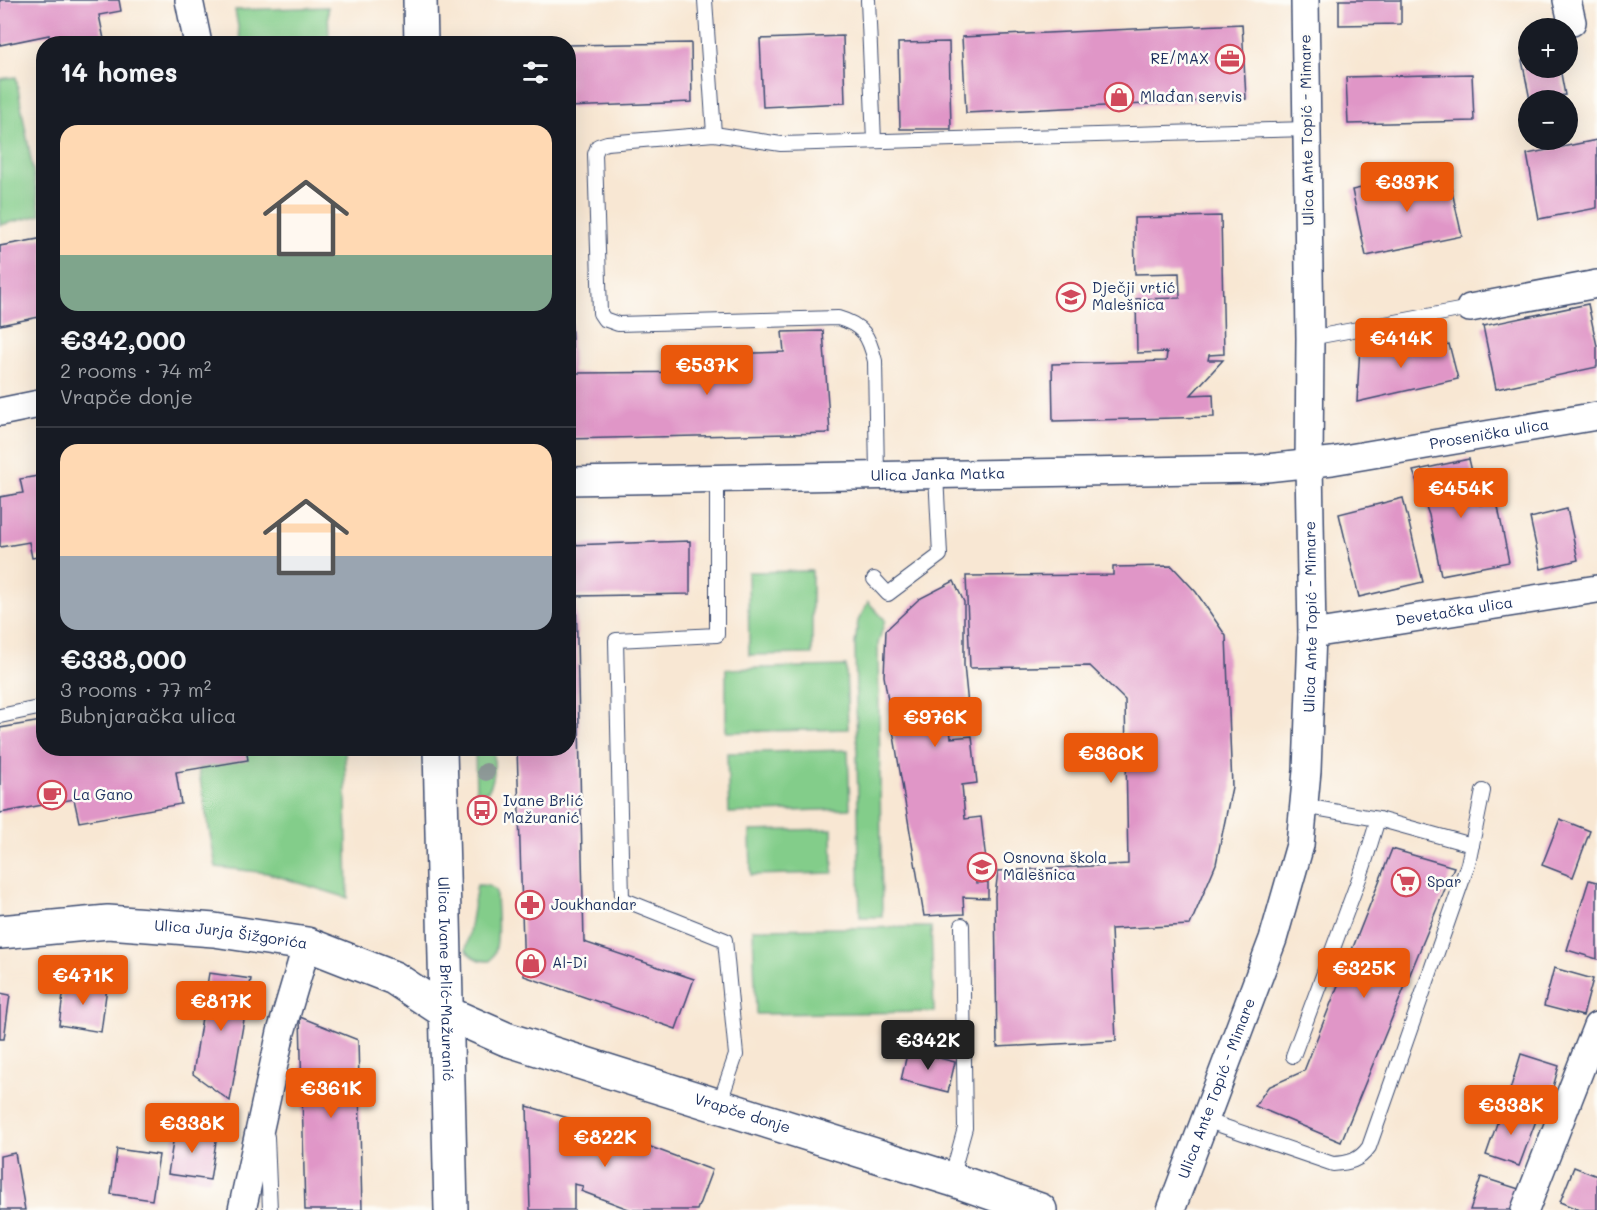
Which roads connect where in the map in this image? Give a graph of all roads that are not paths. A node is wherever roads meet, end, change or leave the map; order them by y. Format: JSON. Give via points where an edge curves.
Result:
{"nodes":[{"id":1,"x":189,"y":0,"type":"edge"},
{"id":2,"x":420,"y":0,"type":"edge"},
{"id":3,"x":705,"y":0,"type":"edge"},
{"id":4,"x":868,"y":0,"type":"edge"},
{"id":5,"x":1305,"y":0,"type":"edge"},
{"id":6,"x":196,"y":36,"type":"edge"},
{"id":7,"x":421,"y":36,"type":"edge"},
{"id":8,"x":1307,"y":129,"type":"junction"},
{"id":9,"x":714,"y":134,"type":"junction"},
{"id":10,"x":874,"y":141,"type":"junction"},
{"id":11,"x":1597,"y":284,"type":"edge"},
{"id":12,"x":1470,"y":308,"type":"joint"},
{"id":13,"x":1310,"y":338,"type":"junction"},
{"id":14,"x":36,"y":405,"type":"edge"},
{"id":15,"x":0,"y":412,"type":"edge"},
{"id":16,"x":1597,"y":416,"type":"edge"},
{"id":17,"x":1309,"y":464,"type":"junction"},
{"id":18,"x":936,"y":474,"type":"junction"},
{"id":19,"x":877,"y":475,"type":"junction"},
{"id":20,"x":717,"y":478,"type":"junction"},
{"id":21,"x":576,"y":481,"type":"edge"},
{"id":22,"x":874,"y":579,"type":"dead end"},
{"id":23,"x":1597,"y":589,"type":"edge"},
{"id":24,"x":1312,"y":634,"type":"junction"},
{"id":25,"x":36,"y":708,"type":"edge"},
{"id":26,"x":0,"y":716,"type":"edge"},
{"id":27,"x":440,"y":756,"type":"edge"},
{"id":28,"x":1483,"y":791,"type":"dead end"},
{"id":29,"x":1304,"y":806,"type":"junction"},
{"id":30,"x":1378,"y":819,"type":"junction"},
{"id":31,"x":1472,"y":845,"type":"junction"},
{"id":32,"x":962,"y":925,"type":"dead end"},
{"id":33,"x":0,"y":932,"type":"edge"},
{"id":34,"x":307,"y":944,"type":"junction"},
{"id":35,"x":447,"y":1013,"type":"junction"},
{"id":36,"x":1597,"y":1026,"type":"edge"},
{"id":37,"x":1293,"y":1056,"type":"dead end"},
{"id":38,"x":266,"y":1099,"type":"junction"},
{"id":39,"x":719,"y":1105,"type":"junction"},
{"id":40,"x":1205,"y":1120,"type":"junction"},
{"id":41,"x":951,"y":1179,"type":"junction"},
{"id":42,"x":242,"y":1210,"type":"edge"},
{"id":43,"x":270,"y":1210,"type":"edge"},
{"id":44,"x":451,"y":1210,"type":"edge"},
{"id":45,"x":1040,"y":1210,"type":"edge"},
{"id":46,"x":1171,"y":1210,"type":"edge"},
{"id":47,"x":1526,"y":1210,"type":"edge"}],
"edges":[{"from":1,"to":6,"type":"street"},
{"from":2,"to":7,"type":"street"},
{"from":3,"to":9,"type":"lane"},
{"from":4,"to":10,"type":"lane"},
{"from":5,"to":8,"type":"street","name":"Ulica Ante Topić - Mimare"},
{"from":8,"to":10,"type":"lane"},
{"from":8,"to":13,"type":"street","name":"Ulica Ante Topić - Mimare"},
{"from":9,"to":10,"type":"lane","via":[[781,144]]},
{"from":9,"to":19,"type":"lane","via":[[598,146],[595,154],[600,314],[618,324],[838,318],[853,322],[871,344],[875,361]]},
{"from":11,"to":12,"type":"street"},
{"from":12,"to":13,"type":"lane"},
{"from":13,"to":17,"type":"street","name":"Ulica Ante Topić - Mimare"},
{"from":14,"to":15,"type":"street"},
{"from":16,"to":17,"type":"street","name":"Prosenička ulica"},
{"from":17,"to":18,"type":"street","name":"Ulica Janka Matka","via":[[1257,469]]},
{"from":17,"to":24,"type":"street","name":"Ulica Ante Topić - Mimare"},
{"from":18,"to":19,"type":"street","name":"Ulica Janka Matka"},
{"from":18,"to":22,"type":"lane","via":[[940,555],[888,594]]},
{"from":19,"to":20,"type":"street","name":"Ulica Janka Matka"},
{"from":20,"to":21,"type":"street","name":"Ulica Janka Matka"},
{"from":20,"to":39,"type":"lane","via":[[717,635],[616,640],[622,900],[725,940],[736,1055]]},
{"from":23,"to":24,"type":"street","name":"Devetačka ulica"},
{"from":24,"to":29,"type":"street","name":"Ulica Ante Topić - Mimare"},
{"from":25,"to":26,"type":"lane"},
{"from":27,"to":35,"type":"street","name":"Ulica Ivane Brlić-Mažuranić"},
{"from":28,"to":31,"type":"lane"},
{"from":29,"to":30,"type":"lane"},
{"from":29,"to":40,"type":"street","name":"Ulica Ante Topić - Mimare","via":[[1300,845],[1273,939]]},
{"from":30,"to":31,"type":"lane"},
{"from":30,"to":37,"type":"lane"},
{"from":31,"to":40,"type":"lane","via":[[1370,1148],[1362,1157],[1351,1163],[1333,1164]]},
{"from":32,"to":41,"type":"lane","via":[[965,1128]]},
{"from":33,"to":34,"type":"street","name":"Ulica Jurja Šižgorića","via":[[108,922],[214,930]]},
{"from":34,"to":35,"type":"street","name":"Ulica Jurja Šižgorića","via":[[394,978]]},
{"from":34,"to":38,"type":"street"},
{"from":35,"to":39,"type":"street","name":"Vrapče donje","via":[[506,1039]]},
{"from":35,"to":44,"type":"street","name":"Ulica Ivane Brlić-Mažuranić"},
{"from":36,"to":47,"type":"street"},
{"from":38,"to":42,"type":"street"},
{"from":38,"to":43,"type":"lane"},
{"from":39,"to":41,"type":"street","name":"Vrapče donje"},
{"from":40,"to":46,"type":"street","name":"Ulica Ante Topić - Mimare"},
{"from":41,"to":45,"type":"street","name":"Vrapče donje"}]}
